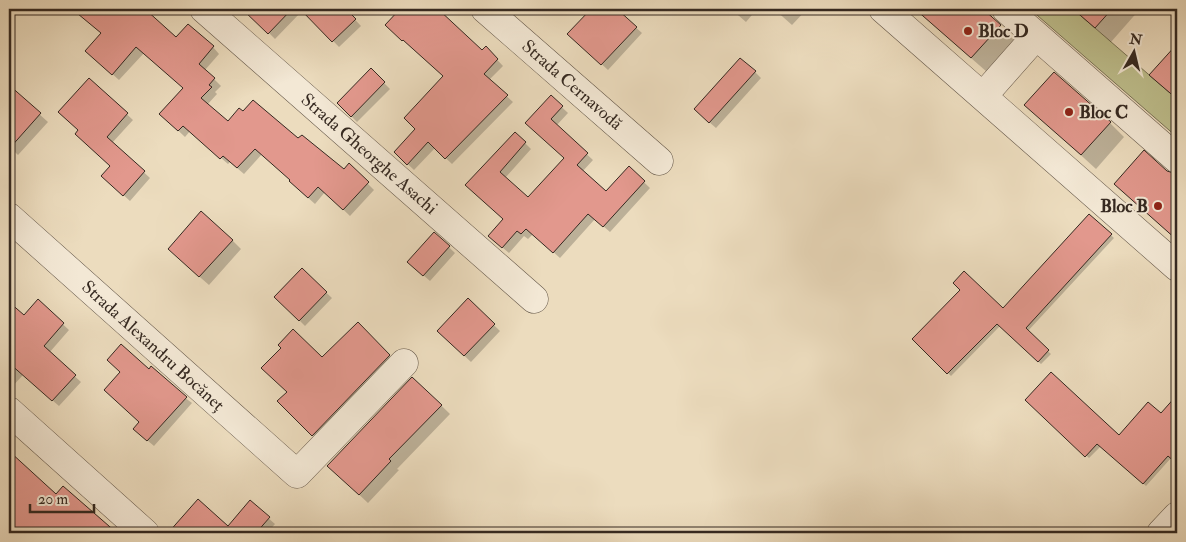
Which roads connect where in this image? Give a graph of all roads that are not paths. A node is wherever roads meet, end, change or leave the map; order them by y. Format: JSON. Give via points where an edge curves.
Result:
{"nodes":[{"id":1,"x":204,"y":9,"type":"edge"},
{"id":2,"x":485,"y":9,"type":"edge"},
{"id":3,"x":883,"y":9,"type":"edge"},
{"id":4,"x":1006,"y":9,"type":"edge"},
{"id":5,"x":1036,"y":36,"type":"junction"},
{"id":6,"x":983,"y":96,"type":"junction"},
{"id":7,"x":1177,"y":159,"type":"edge"},
{"id":8,"x":659,"y":161,"type":"dead end"},
{"id":9,"x":9,"y":217,"type":"edge"},
{"id":10,"x":1177,"y":266,"type":"edge"},
{"id":11,"x":534,"y":299,"type":"dead end"},
{"id":12,"x":404,"y":363,"type":"dead end"},
{"id":13,"x":9,"y":411,"type":"edge"},
{"id":14,"x":1177,"y":516,"type":"edge"},
{"id":15,"x":145,"y":533,"type":"edge"},
{"id":16,"x":1161,"y":533,"type":"edge"}],
"edges":[{"from":1,"to":11,"type":"street","name":"Strada Gheorghe Asachi"},
{"from":2,"to":8,"type":"street","name":"Strada Cernavodă"},
{"from":3,"to":6,"type":"street"},
{"from":4,"to":5,"type":"street"},
{"from":5,"to":6,"type":"street"},
{"from":5,"to":7,"type":"street"},
{"from":6,"to":10,"type":"street"},
{"from":9,"to":12,"type":"street","name":"Strada Alexandru Bocăneț","via":[[297,474]]},
{"from":13,"to":15,"type":"street"},
{"from":14,"to":16,"type":"street"}]}
